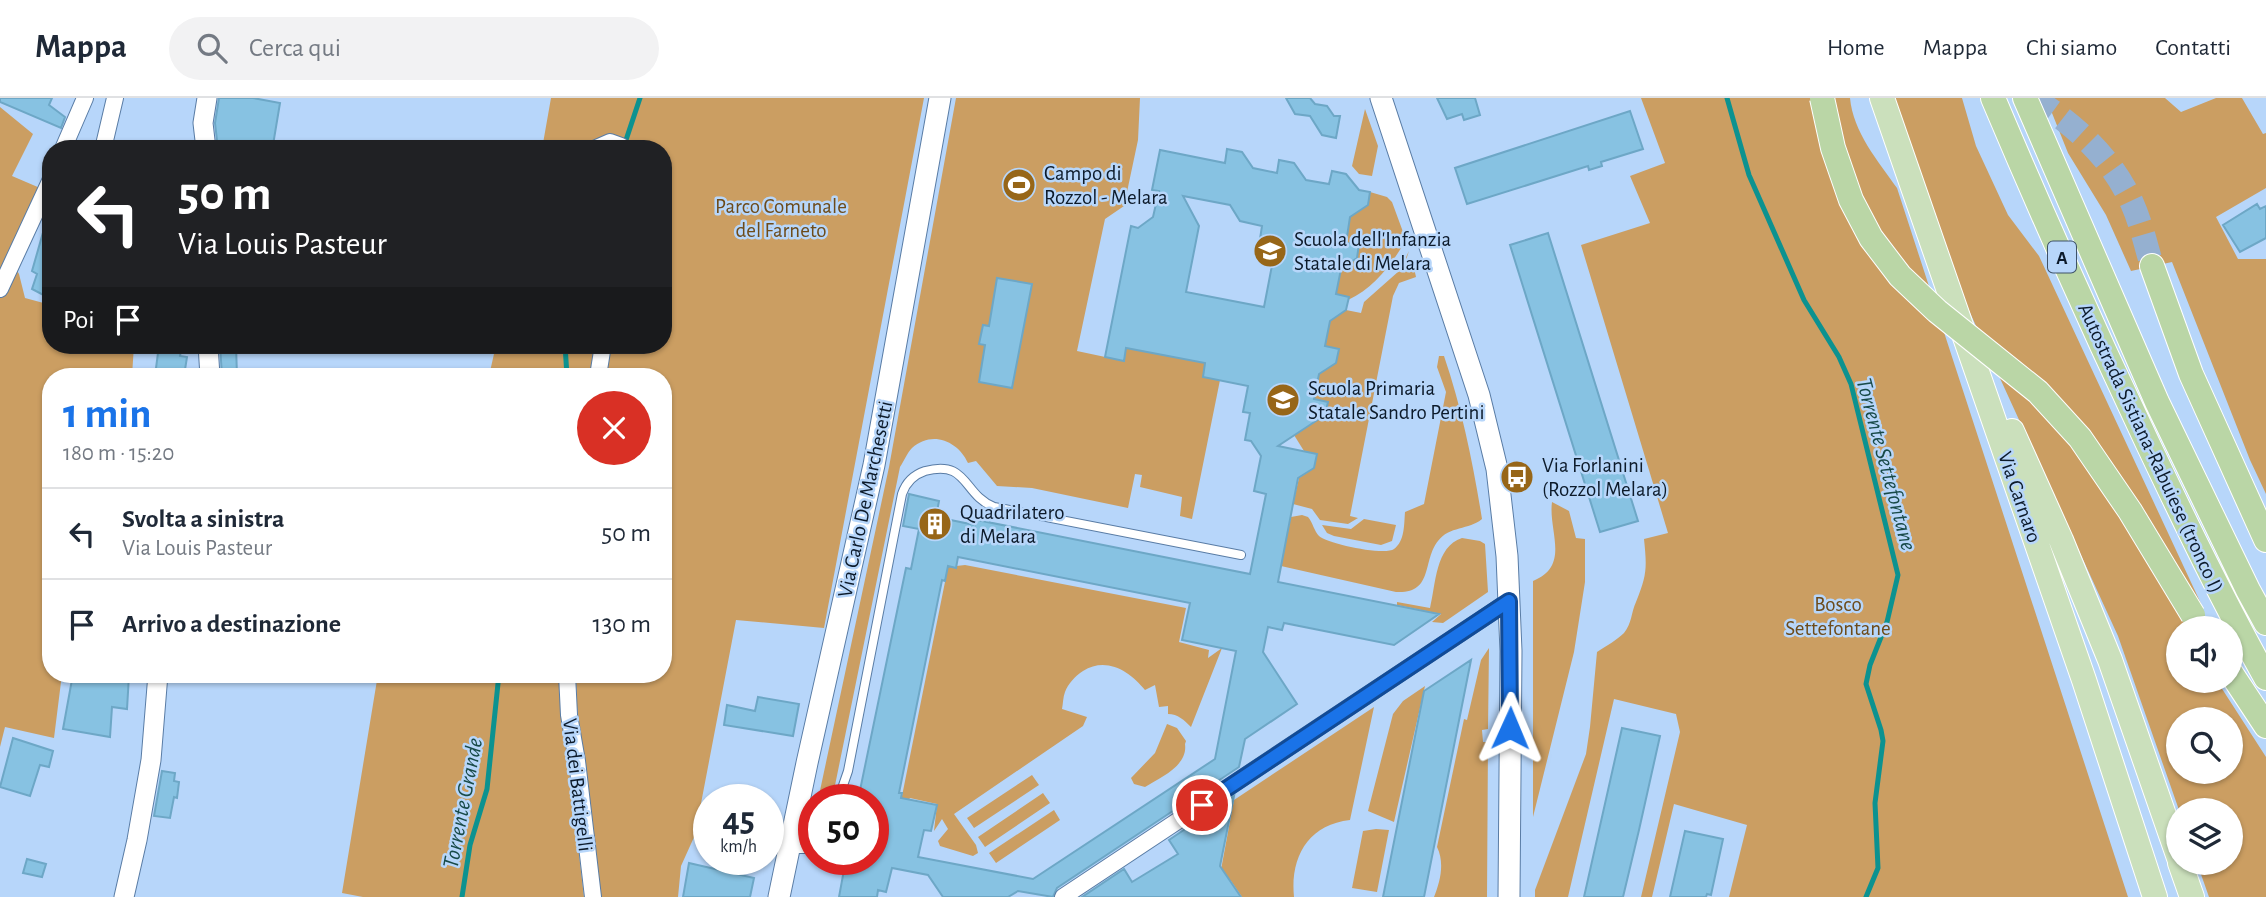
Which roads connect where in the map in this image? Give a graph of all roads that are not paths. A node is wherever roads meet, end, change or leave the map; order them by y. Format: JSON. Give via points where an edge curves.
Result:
{"nodes":[{"id":1,"x":85,"y":98,"type":"edge"},
{"id":2,"x":115,"y":98,"type":"edge"},
{"id":3,"x":207,"y":98,"type":"edge"},
{"id":4,"x":940,"y":98,"type":"edge"},
{"id":5,"x":1381,"y":98,"type":"edge"},
{"id":6,"x":1822,"y":98,"type":"edge"},
{"id":7,"x":1882,"y":98,"type":"edge"},
{"id":8,"x":1993,"y":98,"type":"edge"},
{"id":9,"x":2025,"y":98,"type":"edge"},
{"id":10,"x":67,"y":140,"type":"edge"},
{"id":11,"x":105,"y":140,"type":"edge"},
{"id":12,"x":205,"y":140,"type":"edge"},
{"id":13,"x":42,"y":198,"type":"edge"},
{"id":14,"x":2152,"y":266,"type":"tunnel mouth"},
{"id":15,"x":0,"y":289,"type":"edge"},
{"id":16,"x":1976,"y":366,"type":"junction"},
{"id":17,"x":2266,"y":540,"type":"edge"},
{"id":18,"x":1241,"y":555,"type":"dead end"},
{"id":19,"x":1509,"y":601,"type":"junction"},
{"id":20,"x":2194,"y":616,"type":"edge"},
{"id":21,"x":2266,"y":623,"type":"edge"},
{"id":22,"x":2266,"y":678,"type":"edge"},
{"id":23,"x":2084,"y":680,"type":"junction"},
{"id":24,"x":157,"y":683,"type":"edge"},
{"id":25,"x":567,"y":683,"type":"edge"},
{"id":26,"x":2243,"y":691,"type":"edge"},
{"id":27,"x":2130,"y":718,"type":"junction"},
{"id":28,"x":2266,"y":726,"type":"edge"},
{"id":29,"x":844,"y":784,"type":"edge"},
{"id":30,"x":2166,"y":820,"type":"edge"},
{"id":31,"x":789,"y":848,"type":"junction"},
{"id":32,"x":798,"y":849,"type":"edge"},
{"id":33,"x":2185,"y":875,"type":"edge"},
{"id":34,"x":124,"y":897,"type":"edge"},
{"id":35,"x":593,"y":897,"type":"edge"},
{"id":36,"x":779,"y":897,"type":"edge"},
{"id":37,"x":1063,"y":897,"type":"edge"},
{"id":38,"x":1509,"y":897,"type":"edge"},
{"id":39,"x":2155,"y":897,"type":"edge"},
{"id":40,"x":2192,"y":897,"type":"edge"}],
"edges":[{"from":1,"to":10,"type":"street"},
{"from":2,"to":11,"type":"street"},
{"from":3,"to":12,"type":"street"},
{"from":4,"to":31,"type":"main road","name":"Via Carlo De Marchesetti","via":[[874,465]]},
{"from":5,"to":19,"type":"main road","via":[[1490,435],[1505,530]]},
{"from":6,"to":20,"type":"highway","bridge":true,"via":[[1851,200],[1871,238],[1909,285],[2038,392],[2080,438]]},
{"from":7,"to":16,"type":"main road","name":"Via Carnaro"},
{"from":8,"to":22,"type":"highway","name":"Autostrada Sistiana-Rabuiese (tronco I)","number":"A","via":[[2135,415],[2210,574]]},
{"from":9,"to":21,"type":"highway","name":"Autostrada Sistiana-Rabuiese (tronco I)","number":"A","via":[[2157,402]]},
{"from":13,"to":15,"type":"street"},
{"from":14,"to":17,"type":"highway","via":[[2191,374]]},
{"from":16,"to":23,"type":"main road","name":"Via Carnaro"},
{"from":16,"to":27,"type":"main road","via":[[2015,434]]},
{"from":18,"to":29,"type":"lane","via":[[994,507],[952,470],[916,474],[902,494]]},
{"from":19,"to":37,"type":"street"},
{"from":19,"to":38,"type":"main road"},
{"from":23,"to":27,"type":"main road","via":[[2099,682]]},
{"from":23,"to":39,"type":"main road","name":"Via Carnaro"},
{"from":24,"to":34,"type":"street","via":[[151,760]]},
{"from":25,"to":35,"type":"street","name":"Via dei Battigelli"},
{"from":26,"to":28,"type":"highway"},
{"from":27,"to":30,"type":"main road"},
{"from":31,"to":32,"type":"lane"},
{"from":31,"to":36,"type":"main road","name":"Via Carlo De Marchesetti"},
{"from":33,"to":40,"type":"main road"}]}
